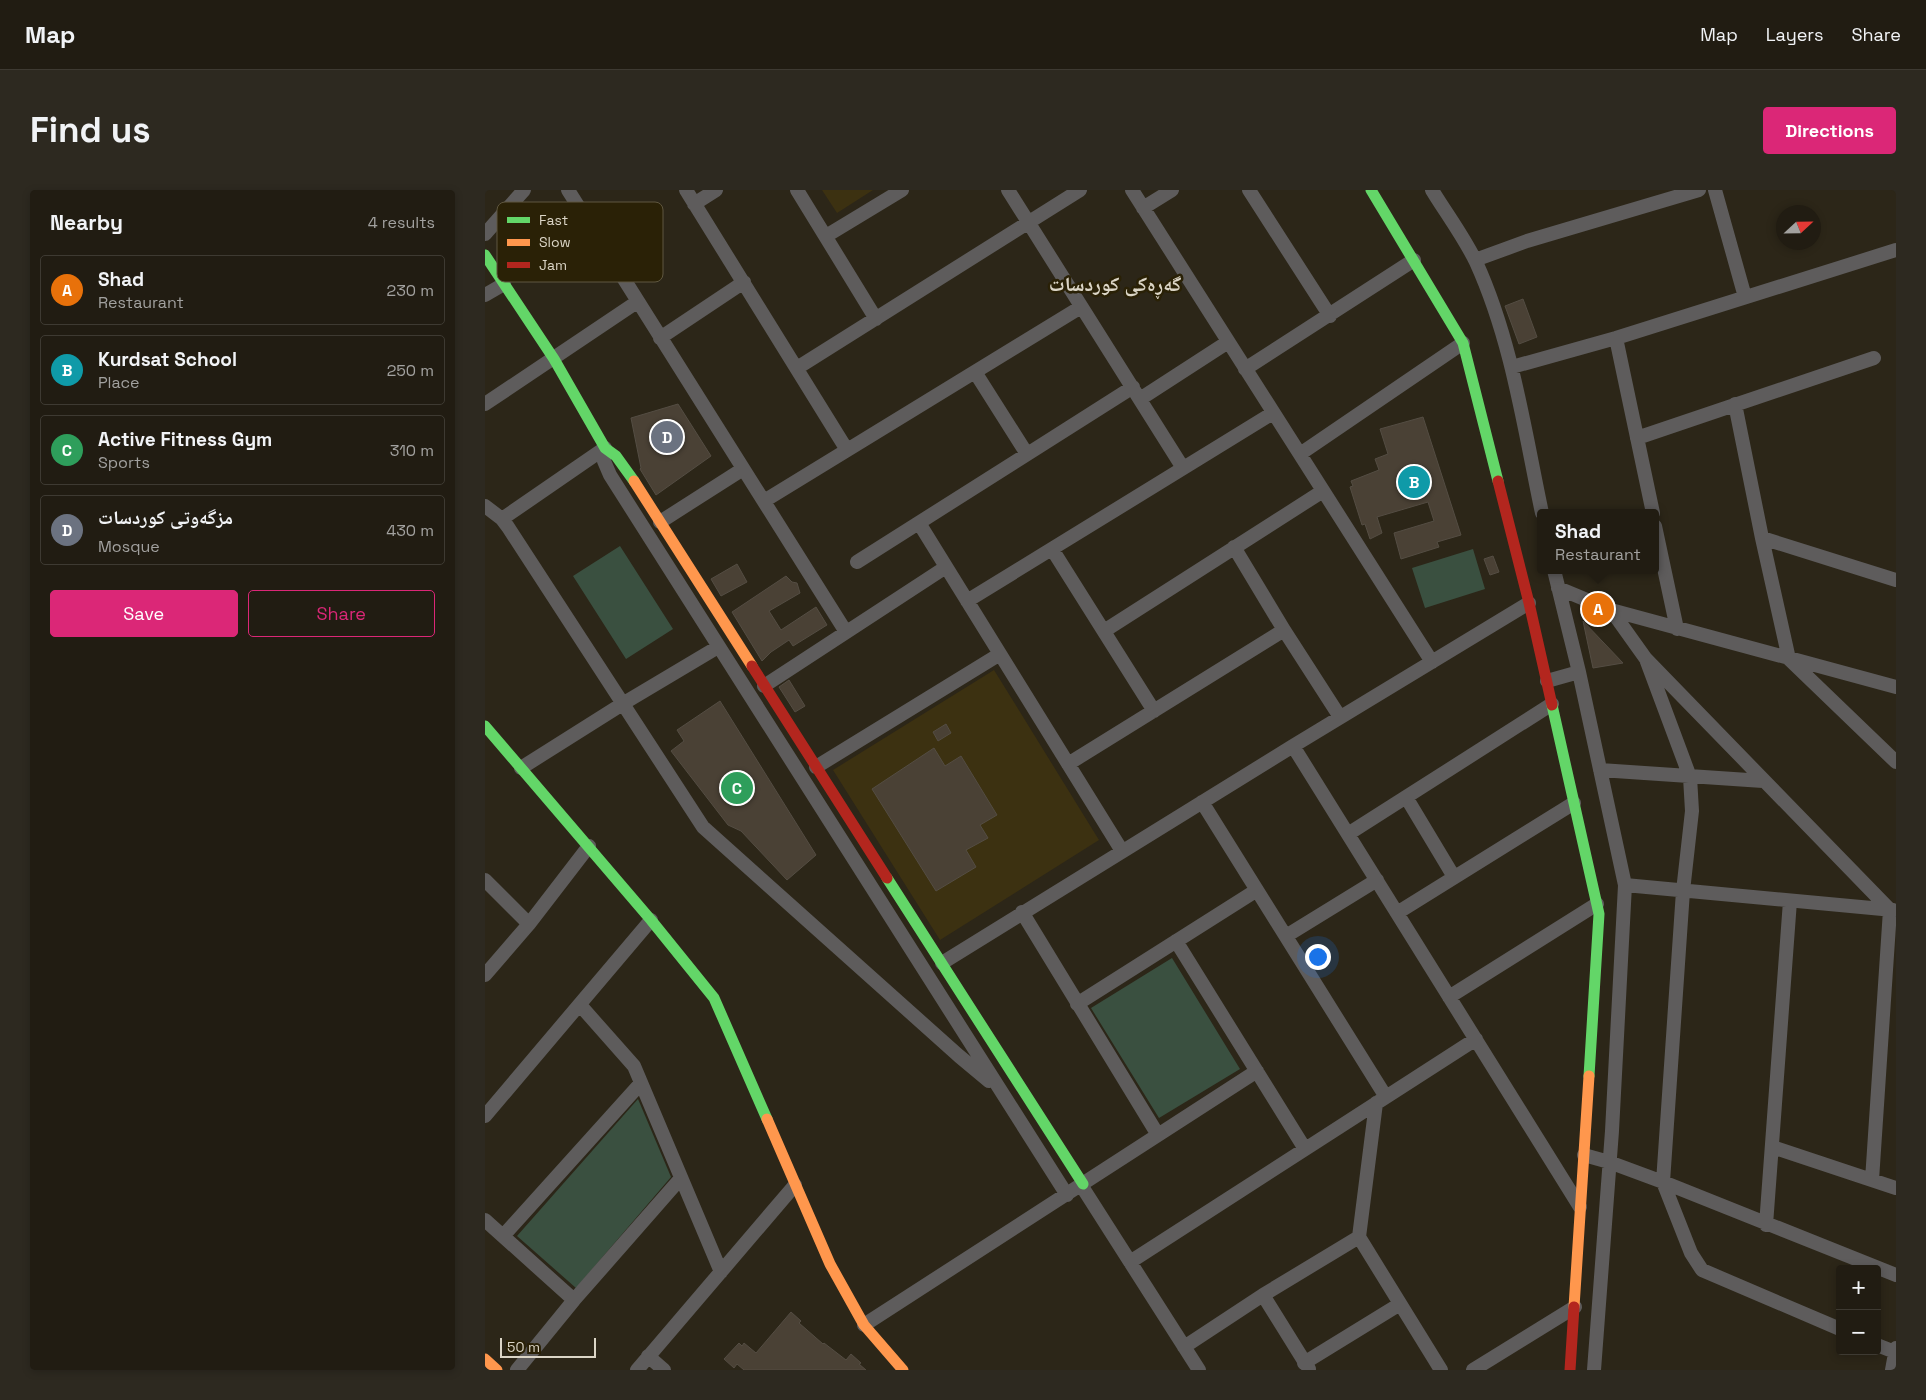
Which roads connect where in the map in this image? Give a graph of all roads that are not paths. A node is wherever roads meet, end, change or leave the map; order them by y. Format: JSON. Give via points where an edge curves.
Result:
{"nodes":[{"id":1,"x":524,"y":190,"type":"edge"},
{"id":2,"x":568,"y":190,"type":"edge"},
{"id":3,"x":686,"y":190,"type":"edge"},
{"id":4,"x":716,"y":190,"type":"edge"},
{"id":5,"x":797,"y":190,"type":"edge"},
{"id":6,"x":902,"y":190,"type":"edge"},
{"id":7,"x":1008,"y":190,"type":"edge"},
{"id":8,"x":1080,"y":190,"type":"edge"},
{"id":9,"x":1132,"y":190,"type":"edge"},
{"id":10,"x":1172,"y":190,"type":"edge"},
{"id":11,"x":1249,"y":190,"type":"edge"},
{"id":12,"x":1371,"y":190,"type":"edge"},
{"id":13,"x":1432,"y":190,"type":"edge"},
{"id":14,"x":1699,"y":190,"type":"edge"},
{"id":15,"x":1715,"y":190,"type":"edge"},
{"id":16,"x":513,"y":202,"type":"edge"},
{"id":17,"x":575,"y":202,"type":"edge"},
{"id":18,"x":694,"y":204,"type":"junction"},
{"id":19,"x":1143,"y":208,"type":"junction"},
{"id":20,"x":497,"y":220,"type":"edge"},
{"id":21,"x":1028,"y":223,"type":"junction"},
{"id":22,"x":485,"y":234,"type":"edge"},
{"id":23,"x":826,"y":236,"type":"junction"},
{"id":24,"x":1896,"y":250,"type":"edge"},
{"id":25,"x":485,"y":255,"type":"edge"},
{"id":26,"x":1414,"y":260,"type":"junction"},
{"id":27,"x":1475,"y":260,"type":"junction"},
{"id":28,"x":497,"y":273,"type":"edge"},
{"id":29,"x":625,"y":282,"type":"edge"},
{"id":30,"x":743,"y":282,"type":"junction"},
{"id":31,"x":504,"y":284,"type":"joint"},
{"id":32,"x":485,"y":294,"type":"edge"},
{"id":33,"x":1745,"y":298,"type":"junction"},
{"id":34,"x":637,"y":302,"type":"junction"},
{"id":35,"x":1081,"y":307,"type":"junction"},
{"id":36,"x":1330,"y":316,"type":"junction"},
{"id":37,"x":876,"y":319,"type":"junction"},
{"id":38,"x":660,"y":338,"type":"junction"},
{"id":39,"x":1616,"y":338,"type":"junction"},
{"id":40,"x":1228,"y":342,"type":"junction"},
{"id":41,"x":1463,"y":343,"type":"junction"},
{"id":42,"x":1874,"y":358,"type":"dead end"},
{"id":43,"x":554,"y":359,"type":"junction"},
{"id":44,"x":1512,"y":367,"type":"junction"},
{"id":45,"x":797,"y":368,"type":"junction"},
{"id":46,"x":1245,"y":369,"type":"junction"},
{"id":47,"x":975,"y":372,"type":"junction"},
{"id":48,"x":1136,"y":393,"type":"junction"},
{"id":49,"x":485,"y":404,"type":"edge"},
{"id":50,"x":1735,"y":404,"type":"junction"},
{"id":51,"x":1273,"y":412,"type":"junction"},
{"id":52,"x":1637,"y":438,"type":"junction"},
{"id":53,"x":605,"y":448,"type":"junction"},
{"id":54,"x":847,"y":450,"type":"junction"},
{"id":55,"x":1027,"y":454,"type":"junction"},
{"id":56,"x":1299,"y":454,"type":"junction"},
{"id":57,"x":1183,"y":468,"type":"junction"},
{"id":58,"x":743,"y":469,"type":"junction"},
{"id":59,"x":1323,"y":490,"type":"junction"},
{"id":60,"x":764,"y":501,"type":"junction"},
{"id":61,"x":485,"y":506,"type":"edge"},
{"id":62,"x":1541,"y":509,"type":"edge"},
{"id":63,"x":1652,"y":509,"type":"edge"},
{"id":64,"x":502,"y":519,"type":"junction"},
{"id":65,"x":660,"y":522,"type":"junction"},
{"id":66,"x":919,"y":523,"type":"junction"},
{"id":67,"x":1762,"y":538,"type":"junction"},
{"id":68,"x":1659,"y":545,"type":"edge"},
{"id":69,"x":1234,"y":548,"type":"junction"},
{"id":70,"x":1052,"y":549,"type":"junction"},
{"id":71,"x":857,"y":562,"type":"dead end"},
{"id":72,"x":946,"y":567,"type":"junction"},
{"id":73,"x":1555,"y":574,"type":"edge"},
{"id":74,"x":1896,"y":580,"type":"edge"},
{"id":75,"x":1557,"y":588,"type":"junction"},
{"id":76,"x":967,"y":601,"type":"junction"},
{"id":77,"x":1529,"y":604,"type":"junction"},
{"id":78,"x":1611,"y":610,"type":"junction"},
{"id":79,"x":1677,"y":629,"type":"junction"},
{"id":80,"x":1284,"y":630,"type":"junction"},
{"id":81,"x":1103,"y":631,"type":"junction"},
{"id":82,"x":847,"y":632,"type":"junction"},
{"id":83,"x":718,"y":647,"type":"junction"},
{"id":84,"x":1000,"y":654,"type":"junction"},
{"id":85,"x":1646,"y":659,"type":"junction"},
{"id":86,"x":1789,"y":659,"type":"junction"},
{"id":87,"x":1432,"y":662,"type":"junction"},
{"id":88,"x":1579,"y":672,"type":"junction"},
{"id":89,"x":1547,"y":681,"type":"junction"},
{"id":90,"x":764,"y":686,"type":"junction"},
{"id":91,"x":1896,"y":687,"type":"edge"},
{"id":92,"x":624,"y":703,"type":"junction"},
{"id":93,"x":1551,"y":704,"type":"junction"},
{"id":94,"x":1154,"y":711,"type":"junction"},
{"id":95,"x":1341,"y":717,"type":"junction"},
{"id":96,"x":485,"y":726,"type":"edge"},
{"id":97,"x":1293,"y":746,"type":"junction"},
{"id":98,"x":1896,"y":762,"type":"edge"},
{"id":99,"x":1068,"y":764,"type":"junction"},
{"id":100,"x":817,"y":767,"type":"junction"},
{"id":101,"x":521,"y":768,"type":"junction"},
{"id":102,"x":1600,"y":770,"type":"junction"},
{"id":103,"x":1690,"y":778,"type":"junction"},
{"id":104,"x":1763,"y":781,"type":"junction"},
{"id":105,"x":1406,"y":797,"type":"junction"},
{"id":106,"x":1202,"y":802,"type":"junction"},
{"id":107,"x":1574,"y":803,"type":"junction"},
{"id":108,"x":1348,"y":834,"type":"junction"},
{"id":109,"x":589,"y":846,"type":"junction"},
{"id":110,"x":1122,"y":851,"type":"junction"},
{"id":111,"x":1454,"y":878,"type":"junction"},
{"id":112,"x":485,"y":880,"type":"edge"},
{"id":113,"x":1377,"y":880,"type":"junction"},
{"id":114,"x":1625,"y":885,"type":"junction"},
{"id":115,"x":1257,"y":890,"type":"junction"},
{"id":116,"x":1683,"y":891,"type":"junction"},
{"id":117,"x":1790,"y":901,"type":"junction"},
{"id":118,"x":1597,"y":904,"type":"junction"},
{"id":119,"x":1893,"y":910,"type":"edge"},
{"id":120,"x":1022,"y":912,"type":"junction"},
{"id":121,"x":1397,"y":913,"type":"junction"},
{"id":122,"x":651,"y":920,"type":"junction"},
{"id":123,"x":529,"y":924,"type":"junction"},
{"id":124,"x":1286,"y":936,"type":"junction"},
{"id":125,"x":1175,"y":941,"type":"junction"},
{"id":126,"x":942,"y":963,"type":"junction"},
{"id":127,"x":485,"y":975,"type":"edge"},
{"id":128,"x":1449,"y":997,"type":"junction"},
{"id":129,"x":1077,"y":1004,"type":"junction"},
{"id":130,"x":580,"y":1005,"type":"junction"},
{"id":131,"x":1476,"y":1039,"type":"junction"},
{"id":132,"x":1257,"y":1071,"type":"junction"},
{"id":133,"x":641,"y":1083,"type":"junction"},
{"id":134,"x":999,"y":1088,"type":"junction"},
{"id":135,"x":1381,"y":1100,"type":"junction"},
{"id":136,"x":486,"y":1114,"type":"edge"},
{"id":137,"x":1158,"y":1135,"type":"junction"},
{"id":138,"x":1772,"y":1147,"type":"junction"},
{"id":139,"x":1305,"y":1149,"type":"junction"},
{"id":140,"x":1583,"y":1154,"type":"junction"},
{"id":141,"x":1609,"y":1162,"type":"junction"},
{"id":142,"x":681,"y":1178,"type":"junction"},
{"id":143,"x":1872,"y":1180,"type":"junction"},
{"id":144,"x":1663,"y":1182,"type":"junction"},
{"id":145,"x":795,"y":1184,"type":"junction"},
{"id":146,"x":1082,"y":1185,"type":"junction"},
{"id":147,"x":1896,"y":1188,"type":"edge"},
{"id":148,"x":1067,"y":1195,"type":"junction"},
{"id":149,"x":1580,"y":1206,"type":"junction"},
{"id":150,"x":485,"y":1220,"type":"edge"},
{"id":151,"x":1766,"y":1225,"type":"junction"},
{"id":152,"x":503,"y":1236,"type":"junction"},
{"id":153,"x":1359,"y":1237,"type":"junction"},
{"id":154,"x":1130,"y":1262,"type":"junction"},
{"id":155,"x":721,"y":1272,"type":"junction"},
{"id":156,"x":1896,"y":1275,"type":"edge"},
{"id":157,"x":1263,"y":1295,"type":"junction"},
{"id":158,"x":574,"y":1300,"type":"junction"},
{"id":159,"x":1400,"y":1304,"type":"junction"},
{"id":160,"x":1575,"y":1307,"type":"junction"},
{"id":161,"x":864,"y":1325,"type":"junction"},
{"id":162,"x":1836,"y":1327,"type":"edge"},
{"id":163,"x":1184,"y":1346,"type":"junction"},
{"id":164,"x":1881,"y":1346,"type":"edge"},
{"id":165,"x":1895,"y":1350,"type":"edge"},
{"id":166,"x":649,"y":1356,"type":"junction"},
{"id":167,"x":485,"y":1359,"type":"edge"},
{"id":168,"x":1307,"y":1366,"type":"edge"},
{"id":169,"x":497,"y":1370,"type":"edge"},
{"id":170,"x":517,"y":1370,"type":"edge"},
{"id":171,"x":637,"y":1370,"type":"edge"},
{"id":172,"x":664,"y":1370,"type":"edge"},
{"id":173,"x":903,"y":1370,"type":"edge"},
{"id":174,"x":1199,"y":1370,"type":"edge"},
{"id":175,"x":1441,"y":1370,"type":"edge"},
{"id":176,"x":1473,"y":1370,"type":"edge"},
{"id":177,"x":1570,"y":1370,"type":"edge"},
{"id":178,"x":1594,"y":1370,"type":"edge"},
{"id":179,"x":1892,"y":1370,"type":"edge"}],
"edges":[{"from":1,"to":16,"type":"street"},
{"from":2,"to":17,"type":"street"},
{"from":3,"to":18,"type":"street"},
{"from":4,"to":18,"type":"street"},
{"from":5,"to":23,"type":"street"},
{"from":6,"to":23,"type":"street"},
{"from":7,"to":21,"type":"street"},
{"from":8,"to":21,"type":"street"},
{"from":9,"to":19,"type":"street"},
{"from":10,"to":19,"type":"street"},
{"from":11,"to":36,"type":"street"},
{"from":12,"to":26,"type":"street"},
{"from":13,"to":27,"type":"street"},
{"from":14,"to":27,"type":"street","via":[[1527,241]]},
{"from":15,"to":33,"type":"street"},
{"from":18,"to":30,"type":"street"},
{"from":19,"to":40,"type":"street"},
{"from":20,"to":22,"type":"street"},
{"from":21,"to":35,"type":"street"},
{"from":21,"to":37,"type":"street"},
{"from":23,"to":37,"type":"street"},
{"from":24,"to":33,"type":"street"},
{"from":25,"to":28,"type":"street"},
{"from":26,"to":36,"type":"street"},
{"from":26,"to":41,"type":"street"},
{"from":27,"to":44,"type":"street"},
{"from":29,"to":34,"type":"street"},
{"from":30,"to":38,"type":"street"},
{"from":30,"to":45,"type":"street"},
{"from":31,"to":32,"type":"street"},
{"from":31,"to":43,"type":"street"},
{"from":33,"to":39,"type":"street"},
{"from":34,"to":38,"type":"street"},
{"from":34,"to":43,"type":"street"},
{"from":35,"to":47,"type":"street"},
{"from":35,"to":48,"type":"street"},
{"from":36,"to":46,"type":"street"},
{"from":37,"to":45,"type":"street"},
{"from":38,"to":58,"type":"street"},
{"from":39,"to":44,"type":"street"},
{"from":39,"to":52,"type":"street"},
{"from":40,"to":46,"type":"street"},
{"from":40,"to":48,"type":"street"},
{"from":41,"to":56,"type":"street"},
{"from":41,"to":77,"type":"street"},
{"from":42,"to":50,"type":"street"},
{"from":43,"to":49,"type":"street"},
{"from":43,"to":53,"type":"street"},
{"from":44,"to":62,"type":"street"},
{"from":45,"to":54,"type":"street"},
{"from":46,"to":51,"type":"street"},
{"from":47,"to":54,"type":"street"},
{"from":47,"to":55,"type":"street"},
{"from":48,"to":55,"type":"street"},
{"from":48,"to":57,"type":"street"},
{"from":50,"to":52,"type":"street"},
{"from":50,"to":67,"type":"street"},
{"from":51,"to":56,"type":"street"},
{"from":51,"to":57,"type":"street"},
{"from":52,"to":63,"type":"street"},
{"from":53,"to":64,"type":"street"},
{"from":53,"to":65,"type":"street","via":[[621,462]]},
{"from":53,"to":83,"type":"street","via":[[604,461],[610,475]]},
{"from":54,"to":60,"type":"street"},
{"from":55,"to":66,"type":"street"},
{"from":56,"to":59,"type":"street"},
{"from":57,"to":70,"type":"street"},
{"from":58,"to":60,"type":"street"},
{"from":58,"to":65,"type":"street"},
{"from":59,"to":69,"type":"street"},
{"from":59,"to":87,"type":"street"},
{"from":60,"to":82,"type":"street"},
{"from":61,"to":64,"type":"street"},
{"from":64,"to":92,"type":"street"},
{"from":65,"to":90,"type":"street"},
{"from":66,"to":71,"type":"street"},
{"from":66,"to":72,"type":"street"},
{"from":67,"to":74,"type":"street"},
{"from":67,"to":86,"type":"street"},
{"from":68,"to":79,"type":"street"},
{"from":69,"to":80,"type":"street"},
{"from":69,"to":81,"type":"street"},
{"from":70,"to":76,"type":"street"},
{"from":70,"to":81,"type":"street"},
{"from":72,"to":76,"type":"street"},
{"from":72,"to":82,"type":"street"},
{"from":73,"to":75,"type":"street"},
{"from":75,"to":78,"type":"street"},
{"from":75,"to":88,"type":"street"},
{"from":76,"to":84,"type":"street"},
{"from":77,"to":87,"type":"street"},
{"from":77,"to":89,"type":"street"},
{"from":78,"to":79,"type":"street"},
{"from":78,"to":85,"type":"street"},
{"from":79,"to":86,"type":"street"},
{"from":80,"to":94,"type":"street"},
{"from":80,"to":95,"type":"street"},
{"from":81,"to":94,"type":"street"},
{"from":82,"to":90,"type":"street"},
{"from":83,"to":92,"type":"street"},
{"from":83,"to":134,"type":"street"},
{"from":84,"to":99,"type":"street"},
{"from":84,"to":100,"type":"street"},
{"from":85,"to":103,"type":"street"},
{"from":85,"to":104,"type":"street"},
{"from":86,"to":91,"type":"street"},
{"from":86,"to":98,"type":"street"},
{"from":87,"to":95,"type":"street"},
{"from":88,"to":89,"type":"street"},
{"from":88,"to":102,"type":"street"},
{"from":89,"to":93,"type":"street"},
{"from":90,"to":100,"type":"street"},
{"from":92,"to":101,"type":"street"},
{"from":92,"to":134,"type":"street","via":[[703,827]]},
{"from":93,"to":105,"type":"street"},
{"from":93,"to":107,"type":"street"},
{"from":94,"to":99,"type":"street"},
{"from":95,"to":97,"type":"street"},
{"from":96,"to":101,"type":"street"},
{"from":97,"to":106,"type":"street"},
{"from":97,"to":108,"type":"street"},
{"from":99,"to":110,"type":"street"},
{"from":100,"to":126,"type":"street"},
{"from":101,"to":109,"type":"street"},
{"from":102,"to":103,"type":"street"},
{"from":102,"to":114,"type":"street"},
{"from":103,"to":104,"type":"street"},
{"from":103,"to":116,"type":"street","via":[[1693,811]]},
{"from":104,"to":119,"type":"street"},
{"from":105,"to":108,"type":"street"},
{"from":105,"to":111,"type":"street"},
{"from":106,"to":110,"type":"street"},
{"from":106,"to":115,"type":"street"},
{"from":107,"to":111,"type":"street"},
{"from":107,"to":118,"type":"street"},
{"from":108,"to":113,"type":"street"},
{"from":109,"to":122,"type":"street"},
{"from":109,"to":123,"type":"street"},
{"from":110,"to":120,"type":"street"},
{"from":111,"to":121,"type":"street"},
{"from":112,"to":123,"type":"street"},
{"from":113,"to":121,"type":"street"},
{"from":113,"to":124,"type":"street"},
{"from":114,"to":116,"type":"street"},
{"from":114,"to":141,"type":"street"},
{"from":115,"to":124,"type":"street"},
{"from":115,"to":125,"type":"street"},
{"from":116,"to":117,"type":"street"},
{"from":116,"to":144,"type":"street"},
{"from":117,"to":119,"type":"street"},
{"from":117,"to":138,"type":"street"},
{"from":118,"to":128,"type":"street"},
{"from":118,"to":140,"type":"street","via":[[1599,914]]},
{"from":119,"to":143,"type":"street"},
{"from":120,"to":126,"type":"street"},
{"from":120,"to":129,"type":"street"},
{"from":121,"to":128,"type":"street"},
{"from":122,"to":130,"type":"street"},
{"from":122,"to":145,"type":"street","via":[[714,998]]},
{"from":123,"to":127,"type":"street"},
{"from":124,"to":135,"type":"street"},
{"from":125,"to":129,"type":"street"},
{"from":125,"to":132,"type":"street"},
{"from":126,"to":146,"type":"street"},
{"from":128,"to":131,"type":"street"},
{"from":129,"to":137,"type":"street"},
{"from":130,"to":133,"type":"street","via":[[634,1066]]},
{"from":130,"to":136,"type":"street"},
{"from":131,"to":135,"type":"street"},
{"from":131,"to":149,"type":"street"},
{"from":132,"to":137,"type":"street"},
{"from":132,"to":139,"type":"street"},
{"from":133,"to":142,"type":"street"},
{"from":133,"to":152,"type":"street"},
{"from":134,"to":148,"type":"street"},
{"from":135,"to":139,"type":"street"},
{"from":135,"to":153,"type":"street"},
{"from":137,"to":146,"type":"street"},
{"from":138,"to":143,"type":"street"},
{"from":138,"to":151,"type":"street"},
{"from":139,"to":154,"type":"street"},
{"from":140,"to":141,"type":"street"},
{"from":140,"to":149,"type":"street"},
{"from":141,"to":144,"type":"street"},
{"from":141,"to":178,"type":"street"},
{"from":142,"to":155,"type":"street"},
{"from":142,"to":158,"type":"street"},
{"from":143,"to":147,"type":"street"},
{"from":144,"to":151,"type":"street"},
{"from":144,"to":162,"type":"street","via":[[1701,1270]]},
{"from":145,"to":155,"type":"street"},
{"from":145,"to":161,"type":"street","via":[[830,1264]]},
{"from":146,"to":148,"type":"street"},
{"from":146,"to":154,"type":"street"},
{"from":148,"to":161,"type":"street"},
{"from":149,"to":160,"type":"street"},
{"from":150,"to":152,"type":"street"},
{"from":151,"to":156,"type":"street"},
{"from":152,"to":158,"type":"street"},
{"from":153,"to":157,"type":"street"},
{"from":153,"to":159,"type":"street"},
{"from":154,"to":163,"type":"street"},
{"from":155,"to":166,"type":"street"},
{"from":157,"to":163,"type":"street"},
{"from":157,"to":168,"type":"street"},
{"from":158,"to":170,"type":"street"},
{"from":159,"to":168,"type":"street"},
{"from":159,"to":175,"type":"street"},
{"from":160,"to":176,"type":"street"},
{"from":160,"to":177,"type":"street"},
{"from":161,"to":173,"type":"street"},
{"from":163,"to":174,"type":"street"},
{"from":164,"to":165,"type":"street"},
{"from":165,"to":179,"type":"street"},
{"from":166,"to":171,"type":"street"},
{"from":166,"to":172,"type":"street"},
{"from":167,"to":169,"type":"street"}]}
